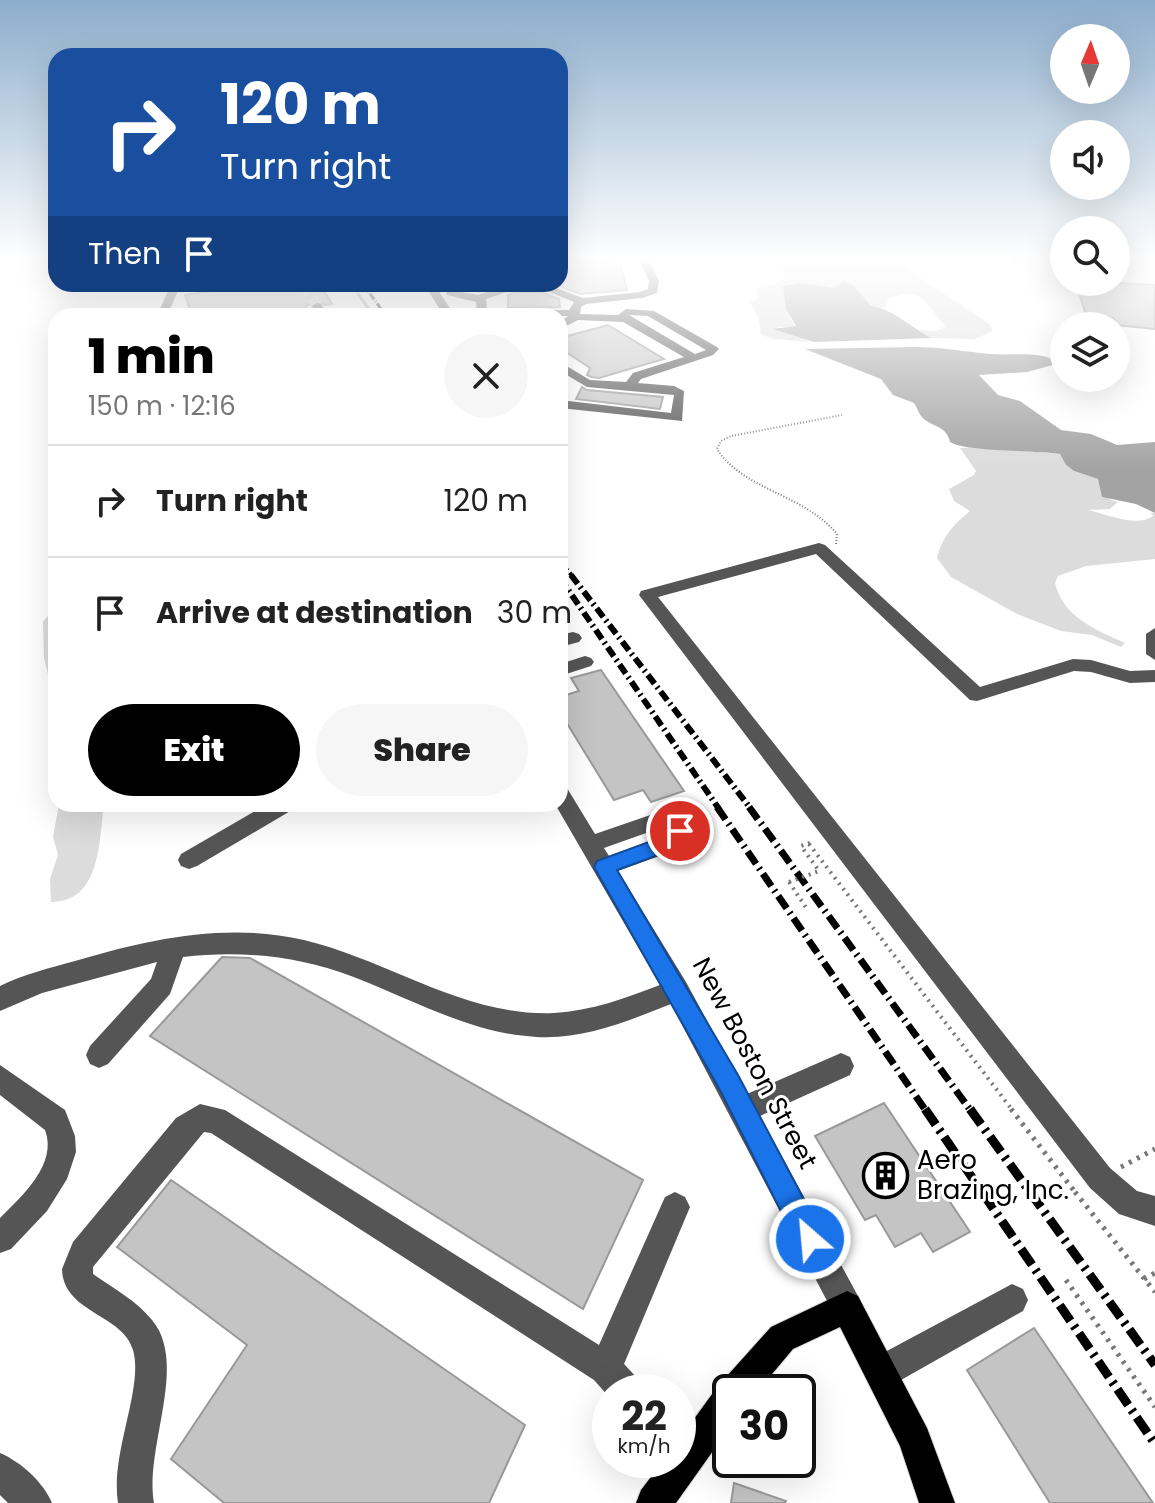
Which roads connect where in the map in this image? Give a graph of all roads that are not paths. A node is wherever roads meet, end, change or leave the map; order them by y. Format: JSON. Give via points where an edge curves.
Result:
{"nodes":[{"id":1,"x":645,"y":330,"type":"edge"},
{"id":2,"x":680,"y":330,"type":"edge"},
{"id":3,"x":694,"y":358,"type":"junction"},
{"id":4,"x":568,"y":372,"type":"edge"},
{"id":5,"x":577,"y":378,"type":"junction"},
{"id":6,"x":568,"y":380,"type":"edge"},
{"id":7,"x":630,"y":386,"type":"junction"},
{"id":8,"x":568,"y":405,"type":"edge"},
{"id":9,"x":1155,"y":634,"type":"edge"},
{"id":10,"x":1155,"y":654,"type":"edge"},
{"id":11,"x":585,"y":662,"type":"dead end"},
{"id":12,"x":568,"y":667,"type":"edge"},
{"id":13,"x":1155,"y":676,"type":"edge"},
{"id":14,"x":568,"y":807,"type":"edge"},
{"id":15,"x":271,"y":812,"type":"edge"},
{"id":16,"x":591,"y":844,"type":"junction"},
{"id":17,"x":189,"y":860,"type":"dead end"},
{"id":18,"x":604,"y":867,"type":"junction"},
{"id":19,"x":174,"y":948,"type":"junction"},
{"id":20,"x":677,"y":990,"type":"junction"},
{"id":21,"x":0,"y":999,"type":"edge"},
{"id":22,"x":99,"y":1055,"type":"dead end"},
{"id":23,"x":841,"y":1066,"type":"dead end"},
{"id":24,"x":0,"y":1078,"type":"edge"},
{"id":25,"x":744,"y":1109,"type":"junction"},
{"id":26,"x":675,"y":1207,"type":"dead end"},
{"id":27,"x":1155,"y":1211,"type":"edge"},
{"id":28,"x":0,"y":1238,"type":"edge"},
{"id":29,"x":1012,"y":1300,"type":"dead end"},
{"id":30,"x":847,"y":1307,"type":"junction"},
{"id":31,"x":882,"y":1372,"type":"junction"},
{"id":32,"x":607,"y":1374,"type":"edge"},
{"id":33,"x":618,"y":1374,"type":"edge"},
{"id":34,"x":751,"y":1374,"type":"edge"},
{"id":35,"x":712,"y":1419,"type":"edge"},
{"id":36,"x":696,"y":1438,"type":"edge"},
{"id":37,"x":0,"y":1471,"type":"edge"},
{"id":38,"x":672,"y":1478,"type":"edge"},
{"id":39,"x":663,"y":1499,"type":"edge"},
{"id":40,"x":34,"y":1503,"type":"edge"},
{"id":41,"x":136,"y":1503,"type":"edge"},
{"id":42,"x":937,"y":1503,"type":"edge"}],
"edges":[{"from":1,"to":3,"type":"street"},
{"from":2,"to":3,"type":"street","via":[[713,349]]},
{"from":3,"to":7,"type":"street","via":[[636,376]]},
{"from":4,"to":5,"type":"street"},
{"from":5,"to":6,"type":"street"},
{"from":5,"to":7,"type":"street"},
{"from":7,"to":8,"type":"street","via":[[679,391],[677,418]]},
{"from":9,"to":10,"type":"street"},
{"from":11,"to":12,"type":"street"},
{"from":13,"to":27,"type":"street","via":[[1130,677],[1073,665],[977,695],[819,548],[647,595],[1100,1178],[1129,1204]]},
{"from":14,"to":16,"type":"street","name":"New Boston Street"},
{"from":15,"to":17,"type":"street"},
{"from":16,"to":18,"type":"street","name":"New Boston Street"},
{"from":16,"to":18,"type":"street","via":[[662,819],[679,829],[676,841]]},
{"from":18,"to":20,"type":"street","name":"New Boston Street"},
{"from":19,"to":20,"type":"street","via":[[239,941],[292,948],[338,960],[439,1003],[540,1025],[601,1019]]},
{"from":19,"to":21,"type":"street","via":[[98,965]]},
{"from":19,"to":22,"type":"street","via":[[161,986]]},
{"from":20,"to":25,"type":"street","name":"New Boston Street"},
{"from":23,"to":25,"type":"street"},
{"from":24,"to":28,"type":"street","via":[[55,1120],[61,1146],[46,1186]]},
{"from":25,"to":30,"type":"street","name":"New Boston Street"},
{"from":26,"to":33,"type":"street"},
{"from":29,"to":31,"type":"street"},
{"from":30,"to":31,"type":"main road","name":"New Boston Street"},
{"from":30,"to":34,"type":"main road","via":[[782,1338]]},
{"from":31,"to":42,"type":"main road","name":"New Boston Street","via":[[915,1440]]},
{"from":32,"to":41,"type":"street","via":[[215,1120],[200,1118],[186,1128],[77,1266],[80,1283],[137,1328],[149,1347],[132,1480]]},
{"from":35,"to":36,"type":"main road"},
{"from":37,"to":40,"type":"street"},
{"from":38,"to":39,"type":"main road"}]}
